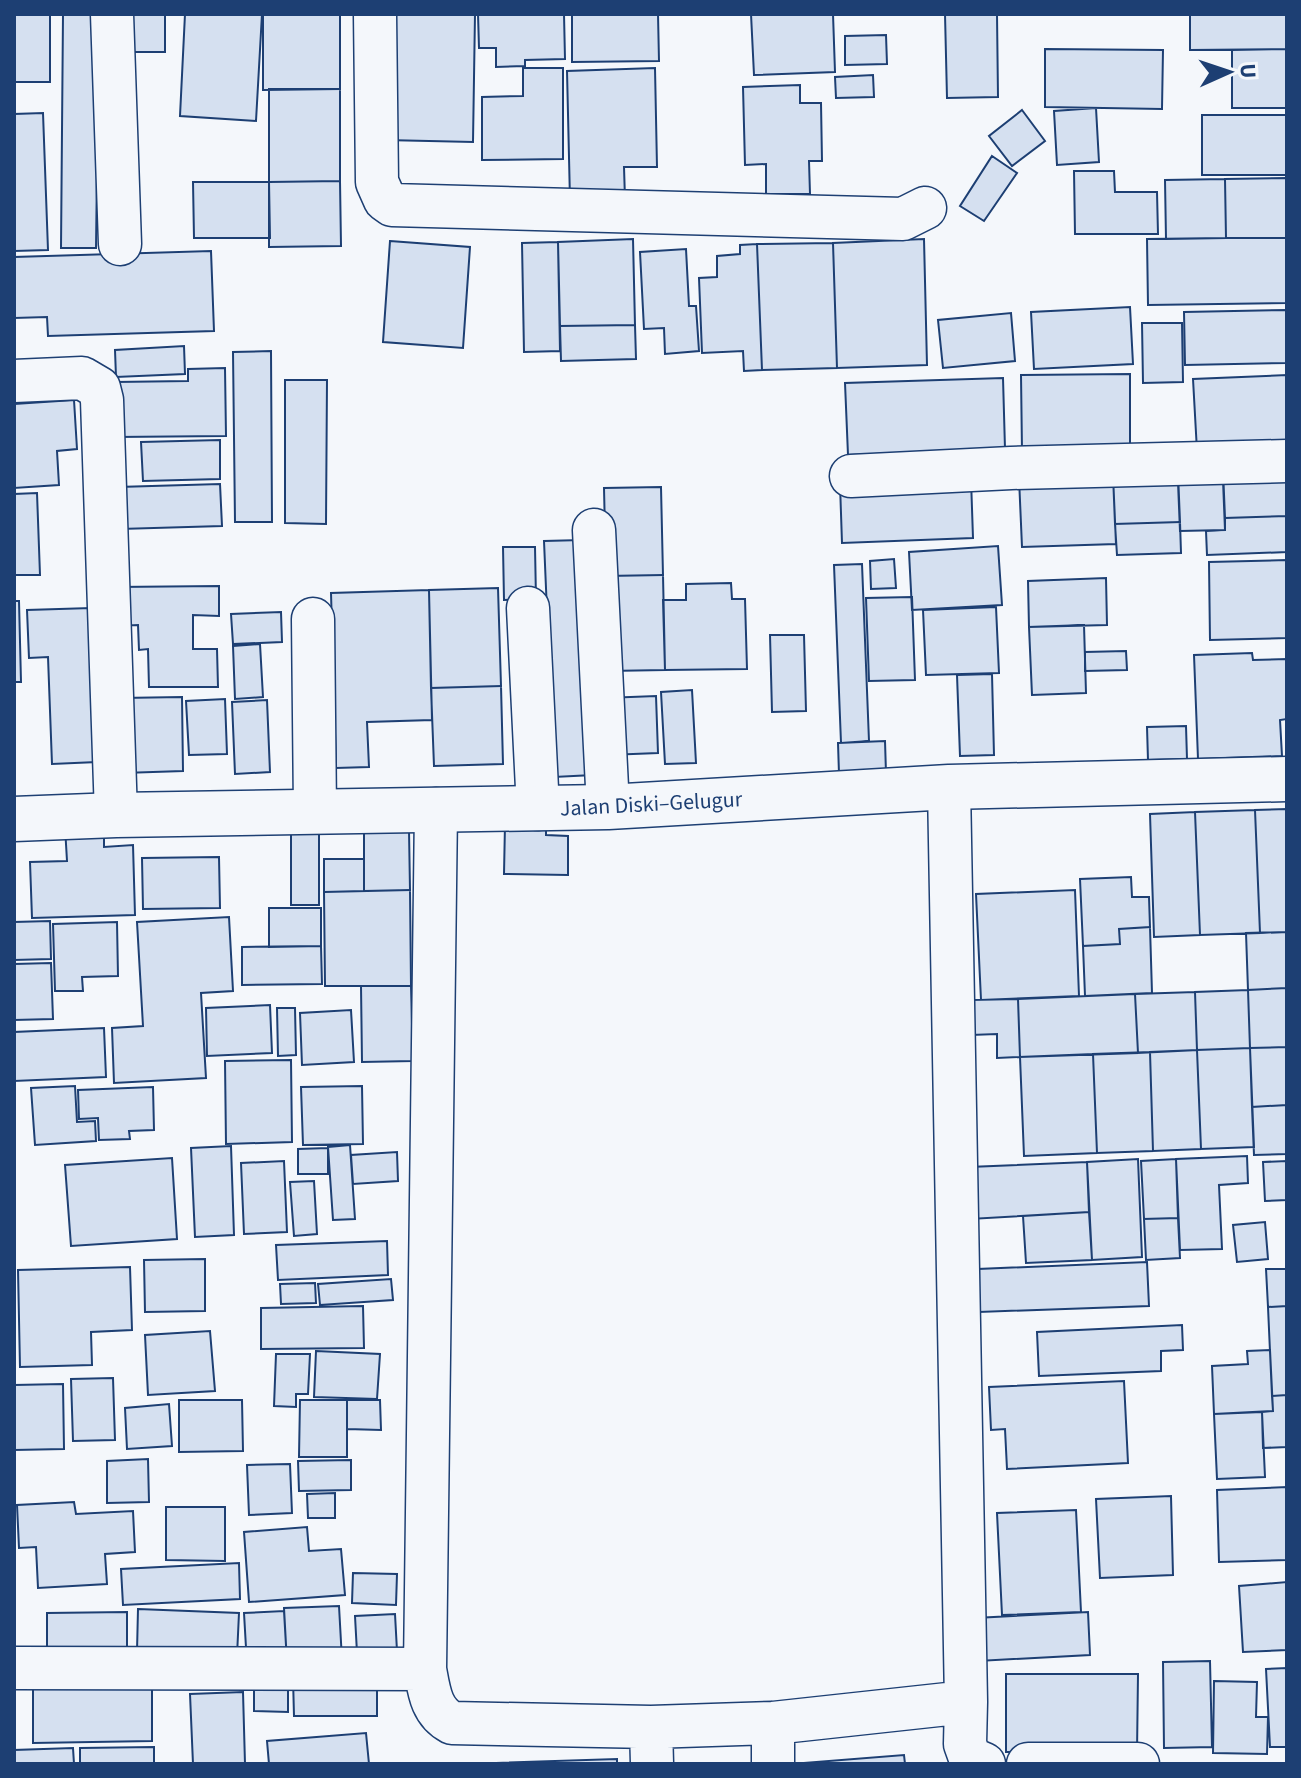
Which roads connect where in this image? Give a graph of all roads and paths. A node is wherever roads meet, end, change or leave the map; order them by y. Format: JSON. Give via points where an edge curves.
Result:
{"nodes":[{"id":1,"x":112,"y":14,"type":"edge"},
{"id":2,"x":375,"y":14,"type":"edge"},
{"id":3,"x":925,"y":208,"type":"dead end"},
{"id":4,"x":120,"y":244,"type":"dead end"},
{"id":5,"x":14,"y":381,"type":"edge"},
{"id":6,"x":1287,"y":461,"type":"edge"},
{"id":7,"x":851,"y":476,"type":"dead end"},
{"id":8,"x":594,"y":530,"type":"dead end"},
{"id":9,"x":528,"y":608,"type":"dead end"},
{"id":10,"x":313,"y":619,"type":"dead end"},
{"id":11,"x":1287,"y":779,"type":"edge"},
{"id":12,"x":949,"y":787,"type":"junction"},
{"id":13,"x":608,"y":807,"type":"junction"},
{"id":14,"x":436,"y":809,"type":"junction"},
{"id":15,"x":538,"y":809,"type":"junction"},
{"id":16,"x":315,"y":811,"type":"junction"},
{"id":17,"x":116,"y":815,"type":"junction"},
{"id":18,"x":14,"y":819,"type":"edge"},
{"id":19,"x":14,"y":1668,"type":"edge"},
{"id":20,"x":425,"y":1669,"type":"junction"},
{"id":21,"x":966,"y":1702,"type":"junction"},
{"id":22,"x":773,"y":1744,"type":"edge"},
{"id":23,"x":651,"y":1745,"type":"edge"},
{"id":24,"x":984,"y":1764,"type":"edge"},
{"id":25,"x":1028,"y":1764,"type":"edge"},
{"id":26,"x":1138,"y":1764,"type":"edge"}],
"edges":[{"from":1,"to":4,"type":"street"},
{"from":2,"to":3,"type":"street","via":[[377,182],[392,205],[903,219]]},
{"from":5,"to":17,"type":"street","via":[[82,378],[99,388],[102,400]]},
{"from":6,"to":7,"type":"street"},
{"from":8,"to":13,"type":"street"},
{"from":9,"to":15,"type":"street"},
{"from":10,"to":16,"type":"street"},
{"from":11,"to":12,"type":"main road","name":"Jalan Diski–Gelugur"},
{"from":12,"to":13,"type":"main road","name":"Jalan Diski–Gelugur"},
{"from":12,"to":21,"type":"street"},
{"from":13,"to":15,"type":"main road","name":"Jalan Diski–Gelugur"},
{"from":14,"to":15,"type":"main road","name":"Jalan Diski–Gelugur"},
{"from":14,"to":16,"type":"main road","name":"Jalan Diski–Gelugur"},
{"from":14,"to":20,"type":"street"},
{"from":16,"to":17,"type":"main road","name":"Jalan Diski–Gelugur"},
{"from":17,"to":18,"type":"main road","name":"Jalan Diski–Gelugur"},
{"from":19,"to":20,"type":"street"},
{"from":20,"to":23,"type":"street","via":[[434,1707],[452,1723]]},
{"from":21,"to":22,"type":"street"},
{"from":21,"to":24,"type":"street","via":[[965,1744],[970,1758]]},
{"from":22,"to":23,"type":"street"},
{"from":25,"to":26,"type":"street"}]}
